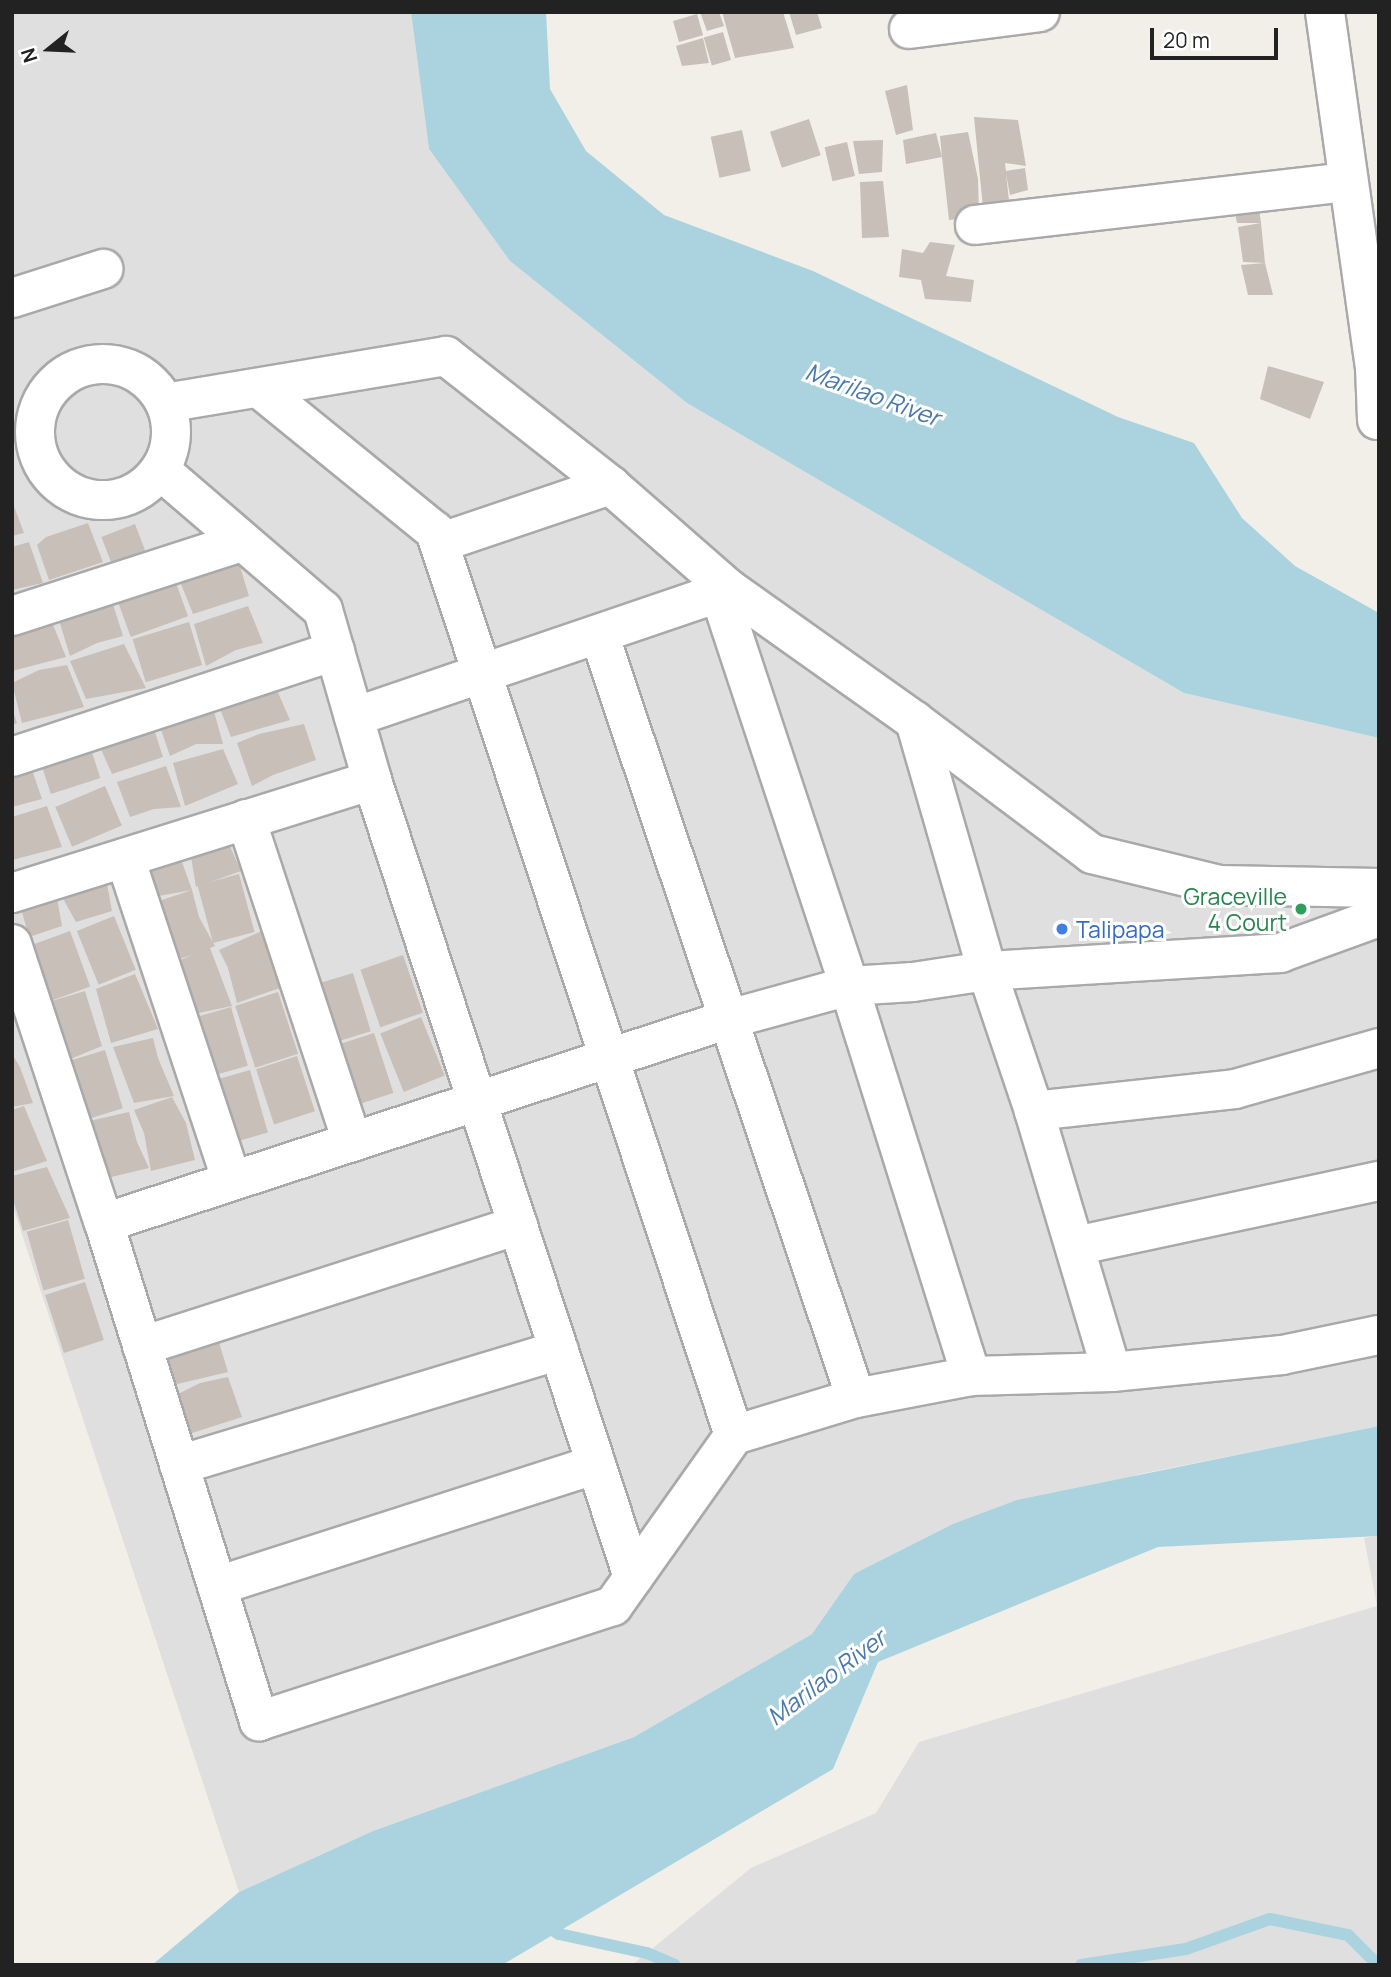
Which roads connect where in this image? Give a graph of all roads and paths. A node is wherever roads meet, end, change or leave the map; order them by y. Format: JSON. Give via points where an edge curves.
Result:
{"nodes":[{"id":1,"x":1040,"y":12,"type":"edge"},
{"id":2,"x":1325,"y":12,"type":"edge"},
{"id":3,"x":909,"y":29,"type":"dead end"},
{"id":4,"x":1349,"y":182,"type":"junction"},
{"id":5,"x":975,"y":225,"type":"dead end"},
{"id":6,"x":103,"y":269,"type":"dead end"},
{"id":7,"x":12,"y":298,"type":"edge"},
{"id":8,"x":260,"y":389,"type":"junction"},
{"id":9,"x":165,"y":403,"type":"junction"},
{"id":10,"x":1377,"y":420,"type":"dead end"},
{"id":11,"x":25,"y":457,"type":"edge"},
{"id":12,"x":160,"y":470,"type":"junction"},
{"id":13,"x":610,"y":485,"type":"junction"},
{"id":14,"x":241,"y":542,"type":"junction"},
{"id":15,"x":439,"y":543,"type":"junction"},
{"id":16,"x":724,"y":591,"type":"junction"},
{"id":17,"x":12,"y":616,"type":"edge"},
{"id":18,"x":600,"y":634,"type":"junction"},
{"id":19,"x":335,"y":651,"type":"junction"},
{"id":20,"x":482,"y":674,"type":"junction"},
{"id":21,"x":354,"y":717,"type":"junction"},
{"id":22,"x":915,"y":721,"type":"junction"},
{"id":23,"x":12,"y":757,"type":"edge"},
{"id":24,"x":372,"y":780,"type":"junction"},
{"id":25,"x":246,"y":819,"type":"junction"},
{"id":26,"x":125,"y":858,"type":"junction"},
{"id":27,"x":1379,"y":888,"type":"edge"},
{"id":28,"x":12,"y":893,"type":"edge"},
{"id":29,"x":1379,"y":917,"type":"edge"},
{"id":30,"x":12,"y":944,"type":"edge"},
{"id":31,"x":987,"y":971,"type":"junction"},
{"id":32,"x":849,"y":986,"type":"junction"},
{"id":33,"x":729,"y":1018,"type":"junction"},
{"id":34,"x":1379,"y":1048,"type":"edge"},
{"id":35,"x":609,"y":1058,"type":"junction"},
{"id":36,"x":477,"y":1101,"type":"junction"},
{"id":37,"x":1034,"y":1111,"type":"junction"},
{"id":38,"x":352,"y":1142,"type":"junction"},
{"id":39,"x":232,"y":1181,"type":"junction"},
{"id":40,"x":1379,"y":1181,"type":"edge"},
{"id":41,"x":104,"y":1223,"type":"junction"},
{"id":42,"x":518,"y":1225,"type":"junction"},
{"id":43,"x":1075,"y":1246,"type":"junction"},
{"id":44,"x":1379,"y":1335,"type":"edge"},
{"id":45,"x":142,"y":1346,"type":"junction"},
{"id":46,"x":559,"y":1350,"type":"junction"},
{"id":47,"x":1112,"y":1372,"type":"junction"},
{"id":48,"x":971,"y":1376,"type":"junction"},
{"id":49,"x":856,"y":1398,"type":"junction"},
{"id":50,"x":734,"y":1435,"type":"junction"},
{"id":51,"x":596,"y":1464,"type":"junction"},
{"id":52,"x":179,"y":1465,"type":"junction"},
{"id":53,"x":633,"y":1577,"type":"junction"},
{"id":54,"x":217,"y":1586,"type":"junction"}],
"edges":[{"from":1,"to":3,"type":"street"},
{"from":2,"to":4,"type":"street"},
{"from":4,"to":5,"type":"street"},
{"from":4,"to":10,"type":"street","via":[[1375,367]]},
{"from":6,"to":7,"type":"street"},
{"from":8,"to":9,"type":"street"},
{"from":8,"to":13,"type":"street","via":[[446,356]]},
{"from":8,"to":15,"type":"street","via":[[435,531]]},
{"from":9,"to":11,"type":"street","via":[[138,372],[99,363],[79,368],[60,378],[42,403]]},
{"from":9,"to":12,"type":"street","via":[[170,449]]},
{"from":11,"to":12,"type":"street","via":[[76,494],[94,500],[131,494]]},
{"from":12,"to":14,"type":"street"},
{"from":13,"to":15,"type":"street"},
{"from":13,"to":16,"type":"street"},
{"from":14,"to":17,"type":"street"},
{"from":14,"to":19,"type":"street","via":[[323,610]]},
{"from":15,"to":20,"type":"street"},
{"from":16,"to":18,"type":"street"},
{"from":16,"to":22,"type":"street"},
{"from":16,"to":32,"type":"street"},
{"from":18,"to":20,"type":"street"},
{"from":18,"to":33,"type":"street"},
{"from":19,"to":21,"type":"street"},
{"from":19,"to":23,"type":"street"},
{"from":20,"to":21,"type":"street"},
{"from":20,"to":35,"type":"street"},
{"from":21,"to":24,"type":"street"},
{"from":22,"to":27,"type":"street","via":[[1092,855],[1219,885]]},
{"from":22,"to":31,"type":"street"},
{"from":24,"to":25,"type":"street"},
{"from":24,"to":36,"type":"street"},
{"from":25,"to":26,"type":"street"},
{"from":25,"to":38,"type":"street"},
{"from":26,"to":28,"type":"street"},
{"from":26,"to":39,"type":"street"},
{"from":29,"to":31,"type":"street","via":[[1280,953]]},
{"from":30,"to":41,"type":"street"},
{"from":31,"to":32,"type":"street"},
{"from":31,"to":37,"type":"street"},
{"from":32,"to":33,"type":"street"},
{"from":32,"to":48,"type":"street"},
{"from":33,"to":35,"type":"street"},
{"from":33,"to":49,"type":"street"},
{"from":34,"to":37,"type":"street","via":[[1235,1089]]},
{"from":35,"to":36,"type":"street"},
{"from":35,"to":50,"type":"street"},
{"from":36,"to":38,"type":"street"},
{"from":36,"to":42,"type":"street"},
{"from":37,"to":43,"type":"street"},
{"from":38,"to":39,"type":"street"},
{"from":39,"to":41,"type":"street"},
{"from":40,"to":43,"type":"street"},
{"from":41,"to":45,"type":"street"},
{"from":42,"to":45,"type":"street"},
{"from":42,"to":46,"type":"street"},
{"from":43,"to":47,"type":"street"},
{"from":44,"to":47,"type":"street","via":[[1282,1355]]},
{"from":45,"to":52,"type":"street"},
{"from":46,"to":51,"type":"street"},
{"from":46,"to":52,"type":"street"},
{"from":47,"to":48,"type":"street"},
{"from":48,"to":49,"type":"street"},
{"from":49,"to":50,"type":"street"},
{"from":50,"to":53,"type":"street"},
{"from":51,"to":53,"type":"street"},
{"from":51,"to":54,"type":"street"},
{"from":52,"to":54,"type":"street"},
{"from":53,"to":54,"type":"street","via":[[613,1606],[259,1721]]}]}
